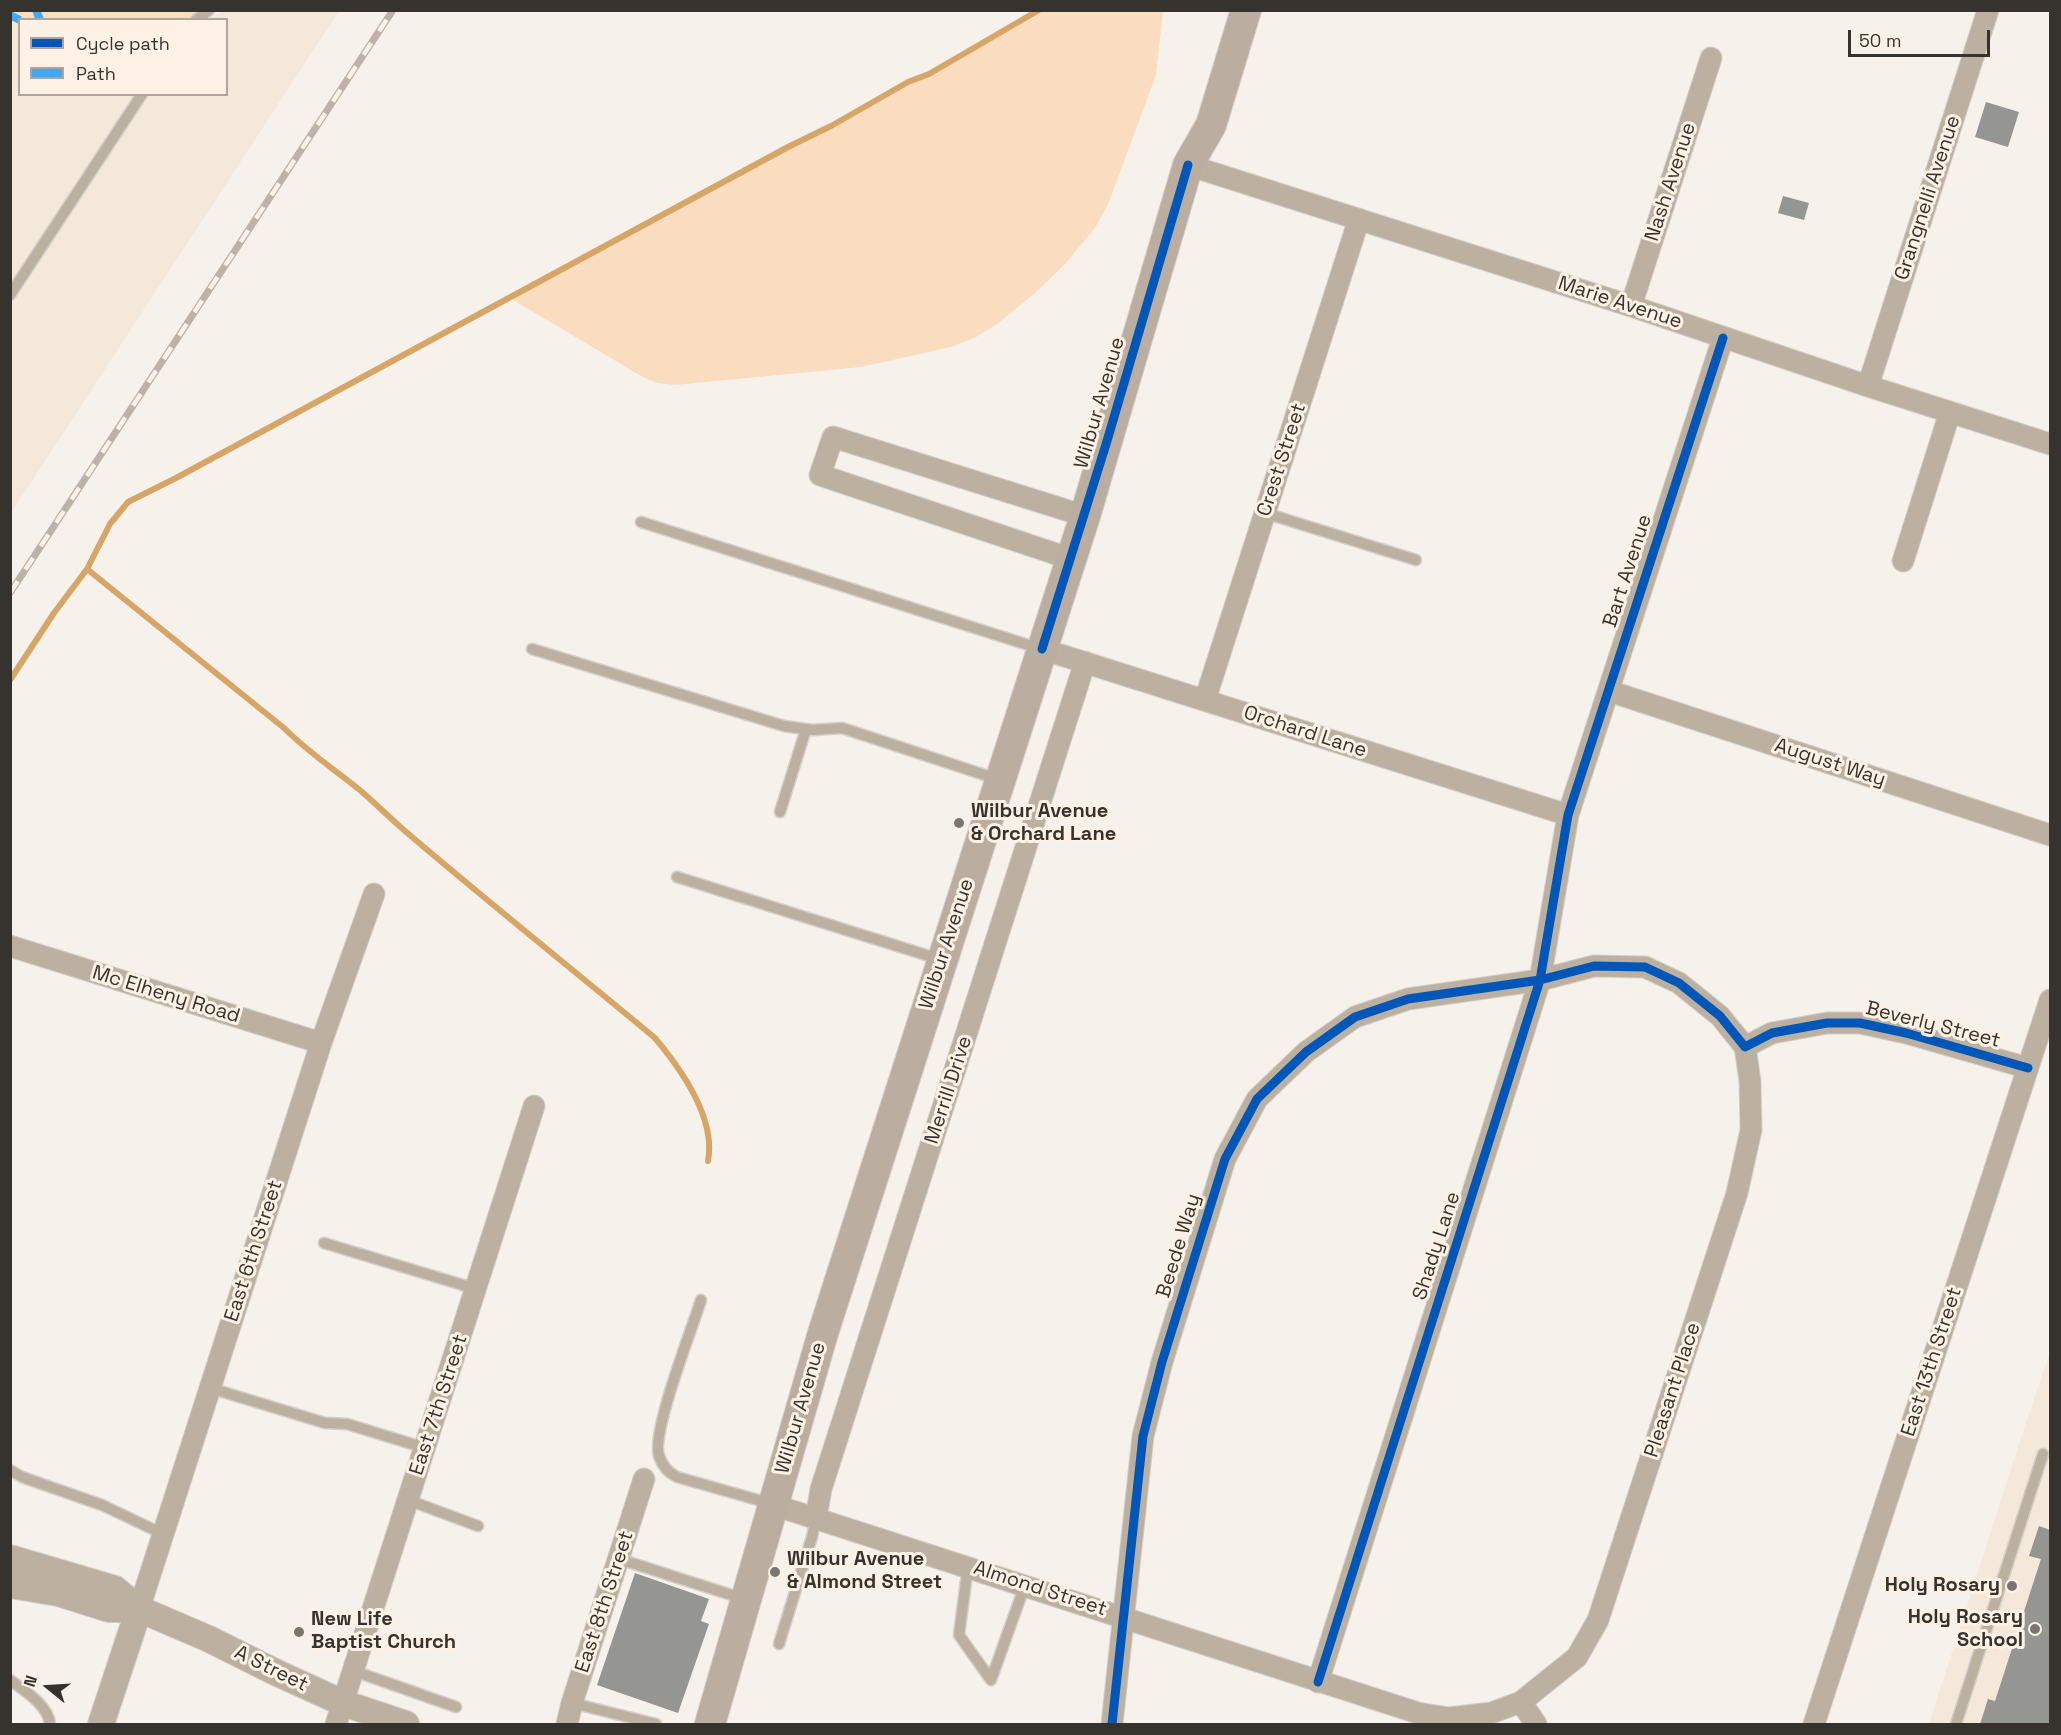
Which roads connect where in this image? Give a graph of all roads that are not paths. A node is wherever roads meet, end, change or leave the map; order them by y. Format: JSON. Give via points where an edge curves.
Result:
{"nodes":[{"id":1,"x":1225,"y":10,"type":"edge"},
{"id":2,"x":1246,"y":10,"type":"edge"},
{"id":3,"x":1988,"y":10,"type":"edge"},
{"id":4,"x":1711,"y":58,"type":"dead end"},
{"id":5,"x":141,"y":96,"type":"edge"},
{"id":6,"x":1188,"y":165,"type":"junction"},
{"id":7,"x":1359,"y":219,"type":"junction"},
{"id":8,"x":10,"y":295,"type":"edge"},
{"id":9,"x":1631,"y":306,"type":"junction"},
{"id":10,"x":1723,"y":338,"type":"junction"},
{"id":11,"x":1868,"y":386,"type":"junction"},
{"id":12,"x":1950,"y":412,"type":"junction"},
{"id":13,"x":2050,"y":444,"type":"edge"},
{"id":14,"x":1265,"y":513,"type":"junction"},
{"id":15,"x":1085,"y":516,"type":"junction"},
{"id":16,"x":641,"y":522,"type":"dead end"},
{"id":17,"x":1071,"y":559,"type":"junction"},
{"id":18,"x":1416,"y":560,"type":"dead end"},
{"id":19,"x":1903,"y":561,"type":"dead end"},
{"id":20,"x":532,"y":649,"type":"dead end"},
{"id":21,"x":1042,"y":649,"type":"junction"},
{"id":22,"x":1085,"y":663,"type":"junction"},
{"id":23,"x":1609,"y":691,"type":"junction"},
{"id":24,"x":1205,"y":700,"type":"junction"},
{"id":25,"x":806,"y":729,"type":"junction"},
{"id":26,"x":1000,"y":780,"type":"junction"},
{"id":27,"x":780,"y":812,"type":"dead end"},
{"id":28,"x":1568,"y":815,"type":"junction"},
{"id":29,"x":2050,"y":835,"type":"edge"},
{"id":30,"x":677,"y":877,"type":"dead end"},
{"id":31,"x":374,"y":894,"type":"dead end"},
{"id":32,"x":10,"y":946,"type":"edge"},
{"id":33,"x":942,"y":960,"type":"junction"},
{"id":34,"x":1540,"y":980,"type":"junction"},
{"id":35,"x":2050,"y":999,"type":"edge"},
{"id":36,"x":321,"y":1044,"type":"junction"},
{"id":37,"x":1745,"y":1047,"type":"junction"},
{"id":38,"x":2028,"y":1068,"type":"junction"},
{"id":39,"x":534,"y":1106,"type":"dead end"},
{"id":40,"x":324,"y":1243,"type":"dead end"},
{"id":41,"x":476,"y":1289,"type":"junction"},
{"id":42,"x":701,"y":1300,"type":"dead end"},
{"id":43,"x":210,"y":1388,"type":"junction"},
{"id":44,"x":425,"y":1448,"type":"junction"},
{"id":45,"x":2043,"y":1454,"type":"dead end"},
{"id":46,"x":10,"y":1470,"type":"edge"},
{"id":47,"x":644,"y":1479,"type":"dead end"},
{"id":48,"x":408,"y":1500,"type":"junction"},
{"id":49,"x":774,"y":1504,"type":"junction"},
{"id":50,"x":816,"y":1518,"type":"junction"},
{"id":51,"x":478,"y":1526,"type":"dead end"},
{"id":52,"x":163,"y":1533,"type":"junction"},
{"id":53,"x":10,"y":1558,"type":"edge"},
{"id":54,"x":619,"y":1559,"type":"junction"},
{"id":55,"x":969,"y":1566,"type":"junction"},
{"id":56,"x":10,"y":1585,"type":"edge"},
{"id":57,"x":1025,"y":1585,"type":"junction"},
{"id":58,"x":746,"y":1599,"type":"junction"},
{"id":59,"x":139,"y":1609,"type":"junction"},
{"id":60,"x":1122,"y":1616,"type":"junction"},
{"id":61,"x":733,"y":1644,"type":"junction"},
{"id":62,"x":778,"y":1644,"type":"dead end"},
{"id":63,"x":354,"y":1671,"type":"junction"},
{"id":64,"x":10,"y":1680,"type":"edge"},
{"id":65,"x":1318,"y":1682,"type":"junction"},
{"id":66,"x":1521,"y":1702,"type":"junction"},
{"id":67,"x":572,"y":1703,"type":"junction"},
{"id":68,"x":456,"y":1707,"type":"dead end"},
{"id":69,"x":340,"y":1714,"type":"edge"},
{"id":70,"x":50,"y":1725,"type":"edge"},
{"id":71,"x":101,"y":1725,"type":"edge"},
{"id":72,"x":406,"y":1725,"type":"edge"},
{"id":73,"x":567,"y":1725,"type":"edge"},
{"id":74,"x":656,"y":1725,"type":"edge"},
{"id":75,"x":710,"y":1725,"type":"edge"},
{"id":76,"x":733,"y":1725,"type":"edge"},
{"id":77,"x":1112,"y":1725,"type":"edge"},
{"id":78,"x":1536,"y":1725,"type":"edge"},
{"id":79,"x":1814,"y":1725,"type":"edge"},
{"id":80,"x":1956,"y":1725,"type":"edge"}],
"edges":[{"from":1,"to":6,"type":"main road","name":"Wilbur Avenue","via":[[1190,120]]},
{"from":2,"to":6,"type":"main road","name":"Wilbur Avenue","via":[[1210,124]]},
{"from":3,"to":11,"type":"street","name":"Grangnelli Avenue"},
{"from":4,"to":9,"type":"street","name":"Nash Avenue"},
{"from":5,"to":8,"type":"lane"},
{"from":6,"to":7,"type":"street","name":"Marie Avenue"},
{"from":6,"to":15,"type":"main road","name":"Wilbur Avenue"},
{"from":7,"to":9,"type":"street","name":"Marie Avenue"},
{"from":7,"to":14,"type":"street","name":"Crest Street"},
{"from":9,"to":10,"type":"street","name":"Marie Avenue"},
{"from":10,"to":11,"type":"street","name":"Marie Avenue"},
{"from":10,"to":23,"type":"street","name":"Bart Avenue"},
{"from":11,"to":12,"type":"street","name":"Marie Avenue"},
{"from":12,"to":13,"type":"street","name":"Marie Avenue"},
{"from":12,"to":19,"type":"street"},
{"from":14,"to":18,"type":"lane"},
{"from":14,"to":24,"type":"street","name":"Crest Street"},
{"from":15,"to":17,"type":"main road","name":"Wilbur Avenue"},
{"from":15,"to":17,"type":"street","via":[[833,437],[820,475]]},
{"from":16,"to":21,"type":"lane"},
{"from":17,"to":21,"type":"main road","name":"Wilbur Avenue"},
{"from":20,"to":25,"type":"lane","via":[[784,726]]},
{"from":21,"to":22,"type":"street","name":"Orchard Lane"},
{"from":21,"to":26,"type":"main road","name":"Wilbur Avenue"},
{"from":22,"to":24,"type":"street","name":"Orchard Lane"},
{"from":22,"to":50,"type":"street","name":"Merrill Drive","via":[[821,1489]]},
{"from":23,"to":28,"type":"street","name":"Bart Avenue"},
{"from":23,"to":29,"type":"street","name":"August Way"},
{"from":24,"to":28,"type":"street","name":"Orchard Lane"},
{"from":25,"to":26,"type":"lane","via":[[843,728]]},
{"from":25,"to":27,"type":"lane"},
{"from":26,"to":33,"type":"main road","name":"Wilbur Avenue"},
{"from":28,"to":34,"type":"street","name":"Shady Lane"},
{"from":30,"to":33,"type":"lane"},
{"from":31,"to":36,"type":"street","name":"East 6th Street"},
{"from":32,"to":36,"type":"street","name":"Mc Elheny Road"},
{"from":33,"to":49,"type":"main road","name":"Wilbur Avenue","via":[[823,1334]]},
{"from":34,"to":37,"type":"street","via":[[1594,966],[1645,968],[1679,983],[1720,1016]]},
{"from":34,"to":60,"type":"street","name":"Beede Way","via":[[1408,999],[1356,1017],[1306,1052],[1257,1099],[1225,1159],[1145,1426]]},
{"from":34,"to":65,"type":"street","name":"Shady Lane"},
{"from":35,"to":38,"type":"street","name":"East 13th Street"},
{"from":36,"to":43,"type":"street","name":"East 6th Street"},
{"from":37,"to":38,"type":"street","name":"Beverly Street","via":[[1772,1033],[1827,1023],[1860,1023]]},
{"from":37,"to":66,"type":"street","name":"Pleasant Place","via":[[1751,1130],[1737,1193],[1598,1620],[1577,1657]]},
{"from":38,"to":79,"type":"street","name":"East 13th Street"},
{"from":39,"to":41,"type":"street","name":"East 7th Street"},
{"from":40,"to":41,"type":"lane"},
{"from":41,"to":44,"type":"street","name":"East 7th Street"},
{"from":42,"to":49,"type":"lane","name":"Almond Street","via":[[657,1438],[658,1455],[670,1473]]},
{"from":43,"to":44,"type":"lane"},
{"from":43,"to":52,"type":"street","name":"East 6th Street"},
{"from":44,"to":48,"type":"street","name":"East 7th Street"},
{"from":45,"to":80,"type":"lane"},
{"from":46,"to":52,"type":"lane"},
{"from":47,"to":54,"type":"street","name":"East 8th Street"},
{"from":48,"to":51,"type":"lane"},
{"from":48,"to":63,"type":"street","name":"East 7th Street"},
{"from":49,"to":50,"type":"street","name":"Almond Street"},
{"from":49,"to":58,"type":"main road","name":"Wilbur Avenue"},
{"from":50,"to":55,"type":"street","name":"Almond Street"},
{"from":50,"to":62,"type":"lane"},
{"from":52,"to":59,"type":"street","name":"East 6th Street"},
{"from":53,"to":59,"type":"street","name":"A Street","via":[[115,1590]]},
{"from":54,"to":58,"type":"lane"},
{"from":54,"to":67,"type":"street","name":"East 8th Street"},
{"from":55,"to":57,"type":"street","name":"Almond Street"},
{"from":55,"to":57,"type":"lane","via":[[959,1635],[991,1680]]},
{"from":56,"to":59,"type":"street","name":"A Street","via":[[58,1593],[109,1609]]},
{"from":57,"to":60,"type":"street","name":"Almond Street"},
{"from":58,"to":61,"type":"main road","name":"Wilbur Avenue"},
{"from":59,"to":69,"type":"street","name":"A Street","via":[[211,1640]]},
{"from":59,"to":71,"type":"street"},
{"from":60,"to":65,"type":"street","name":"Almond Street"},
{"from":60,"to":77,"type":"street","name":"Beede Way"},
{"from":61,"to":75,"type":"main road","name":"Wilbur Avenue"},
{"from":61,"to":76,"type":"main road"},
{"from":63,"to":68,"type":"lane"},
{"from":63,"to":69,"type":"street","name":"East 7th Street"},
{"from":64,"to":70,"type":"lane","via":[[41,1706]]},
{"from":65,"to":66,"type":"street","name":"Almond Street","via":[[1418,1713],[1449,1718],[1491,1713]]},
{"from":66,"to":78,"type":"street"},
{"from":67,"to":73,"type":"street","name":"East 8th Street"},
{"from":67,"to":74,"type":"lane"},
{"from":69,"to":72,"type":"street","name":"A Street"}]}
